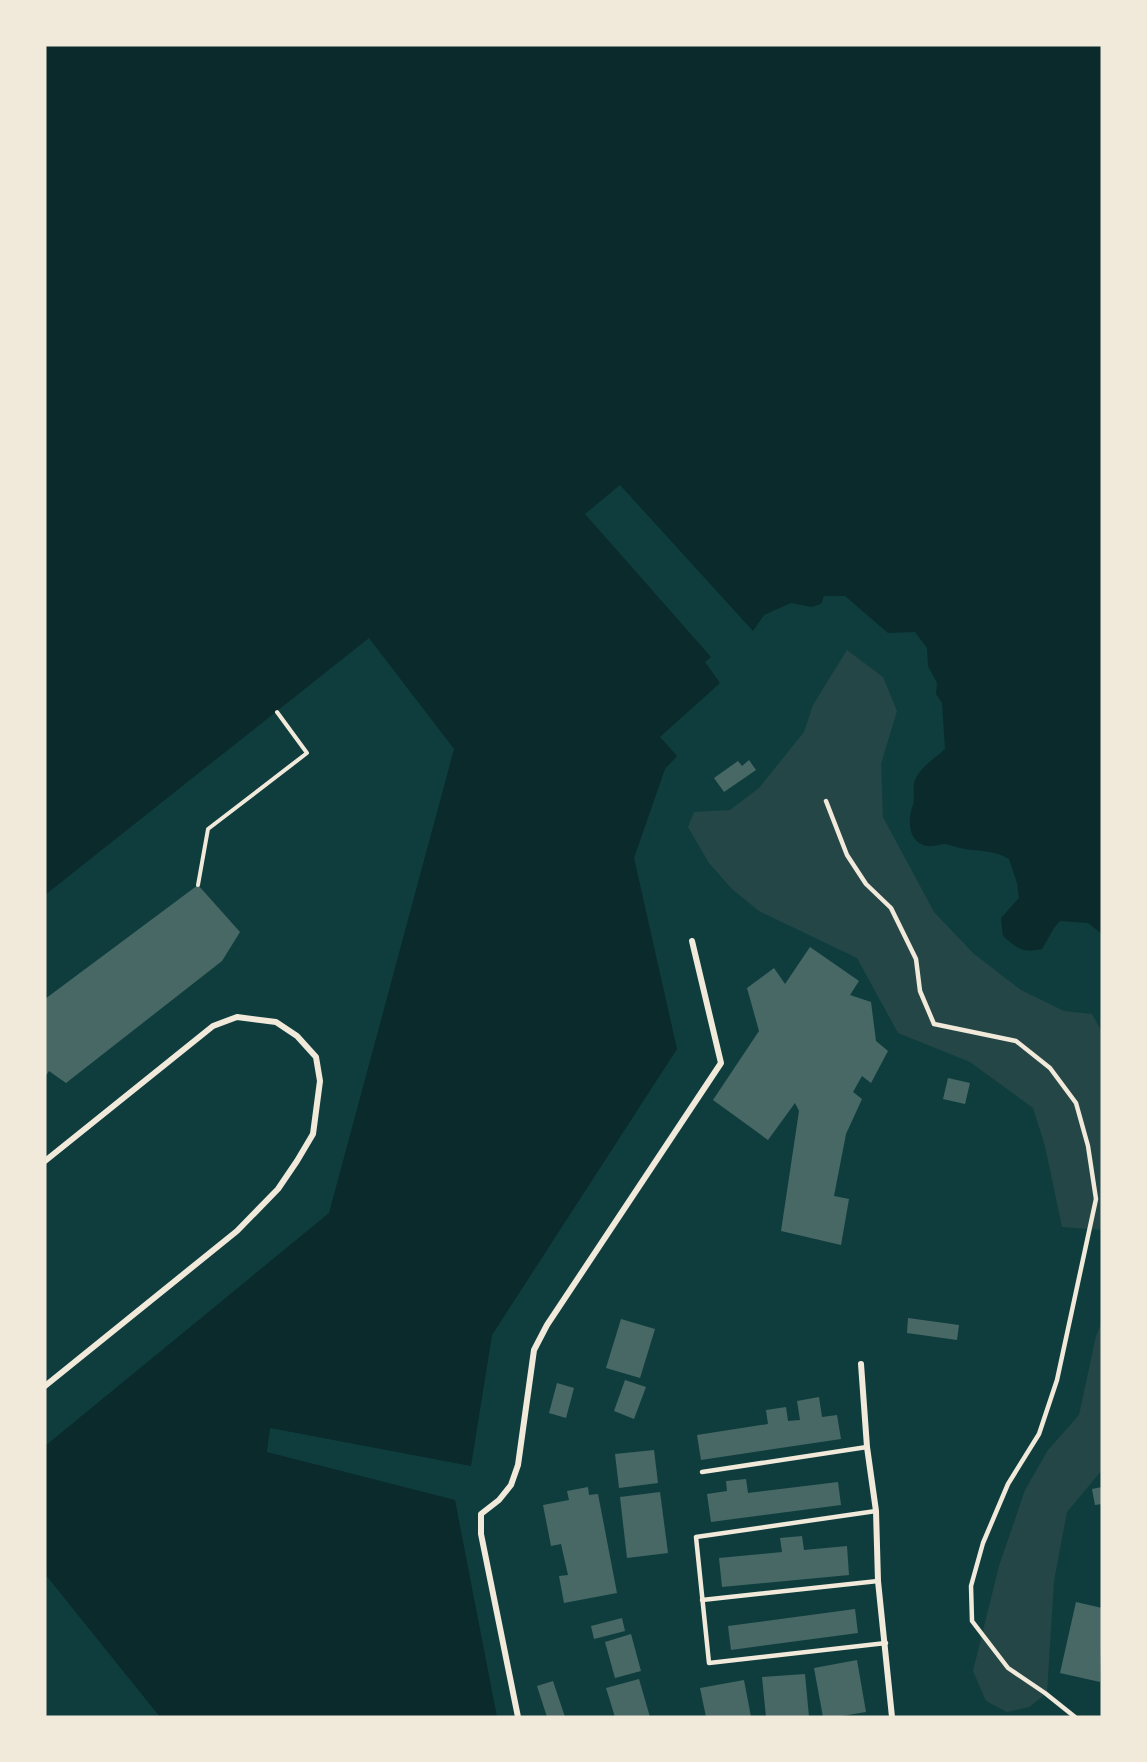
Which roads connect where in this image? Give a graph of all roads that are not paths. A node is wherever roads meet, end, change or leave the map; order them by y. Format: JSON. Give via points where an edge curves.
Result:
{"nodes":[{"id":1,"x":826,"y":801,"type":"dead end"},
{"id":2,"x":692,"y":941,"type":"dead end"},
{"id":3,"x":45,"y":1161,"type":"edge"},
{"id":4,"x":861,"y":1364,"type":"dead end"},
{"id":5,"x":45,"y":1386,"type":"edge"},
{"id":6,"x":867,"y":1447,"type":"junction"},
{"id":7,"x":702,"y":1472,"type":"dead end"},
{"id":8,"x":876,"y":1510,"type":"junction"},
{"id":9,"x":879,"y":1581,"type":"junction"},
{"id":10,"x":702,"y":1600,"type":"junction"},
{"id":11,"x":886,"y":1643,"type":"junction"},
{"id":12,"x":518,"y":1717,"type":"edge"},
{"id":13,"x":892,"y":1717,"type":"edge"},
{"id":14,"x":1075,"y":1717,"type":"edge"}],
"edges":[{"from":1,"to":14,"type":"lane","via":[[847,855],[866,884],[891,908],[916,959],[920,991],[934,1024],[1016,1041],[1050,1068],[1076,1103],[1088,1146],[1096,1199],[1057,1380],[1039,1434],[1008,1484],[983,1544],[971,1586],[972,1621],[1008,1668]]},
{"from":2,"to":12,"type":"street","via":[[722,1063],[547,1325],[534,1350],[518,1465],[511,1485],[481,1514],[481,1534]]},
{"from":3,"to":5,"type":"street","via":[[213,1026],[237,1017],[276,1022],[297,1036],[316,1057],[320,1081],[313,1134],[278,1189],[237,1231]]},
{"from":4,"to":6,"type":"street"},
{"from":6,"to":7,"type":"lane"},
{"from":6,"to":8,"type":"street"},
{"from":8,"to":9,"type":"street"},
{"from":8,"to":10,"type":"lane","via":[[696,1537]]},
{"from":9,"to":10,"type":"lane"},
{"from":9,"to":11,"type":"street"},
{"from":10,"to":11,"type":"lane","via":[[709,1663]]},
{"from":11,"to":13,"type":"street"}]}
